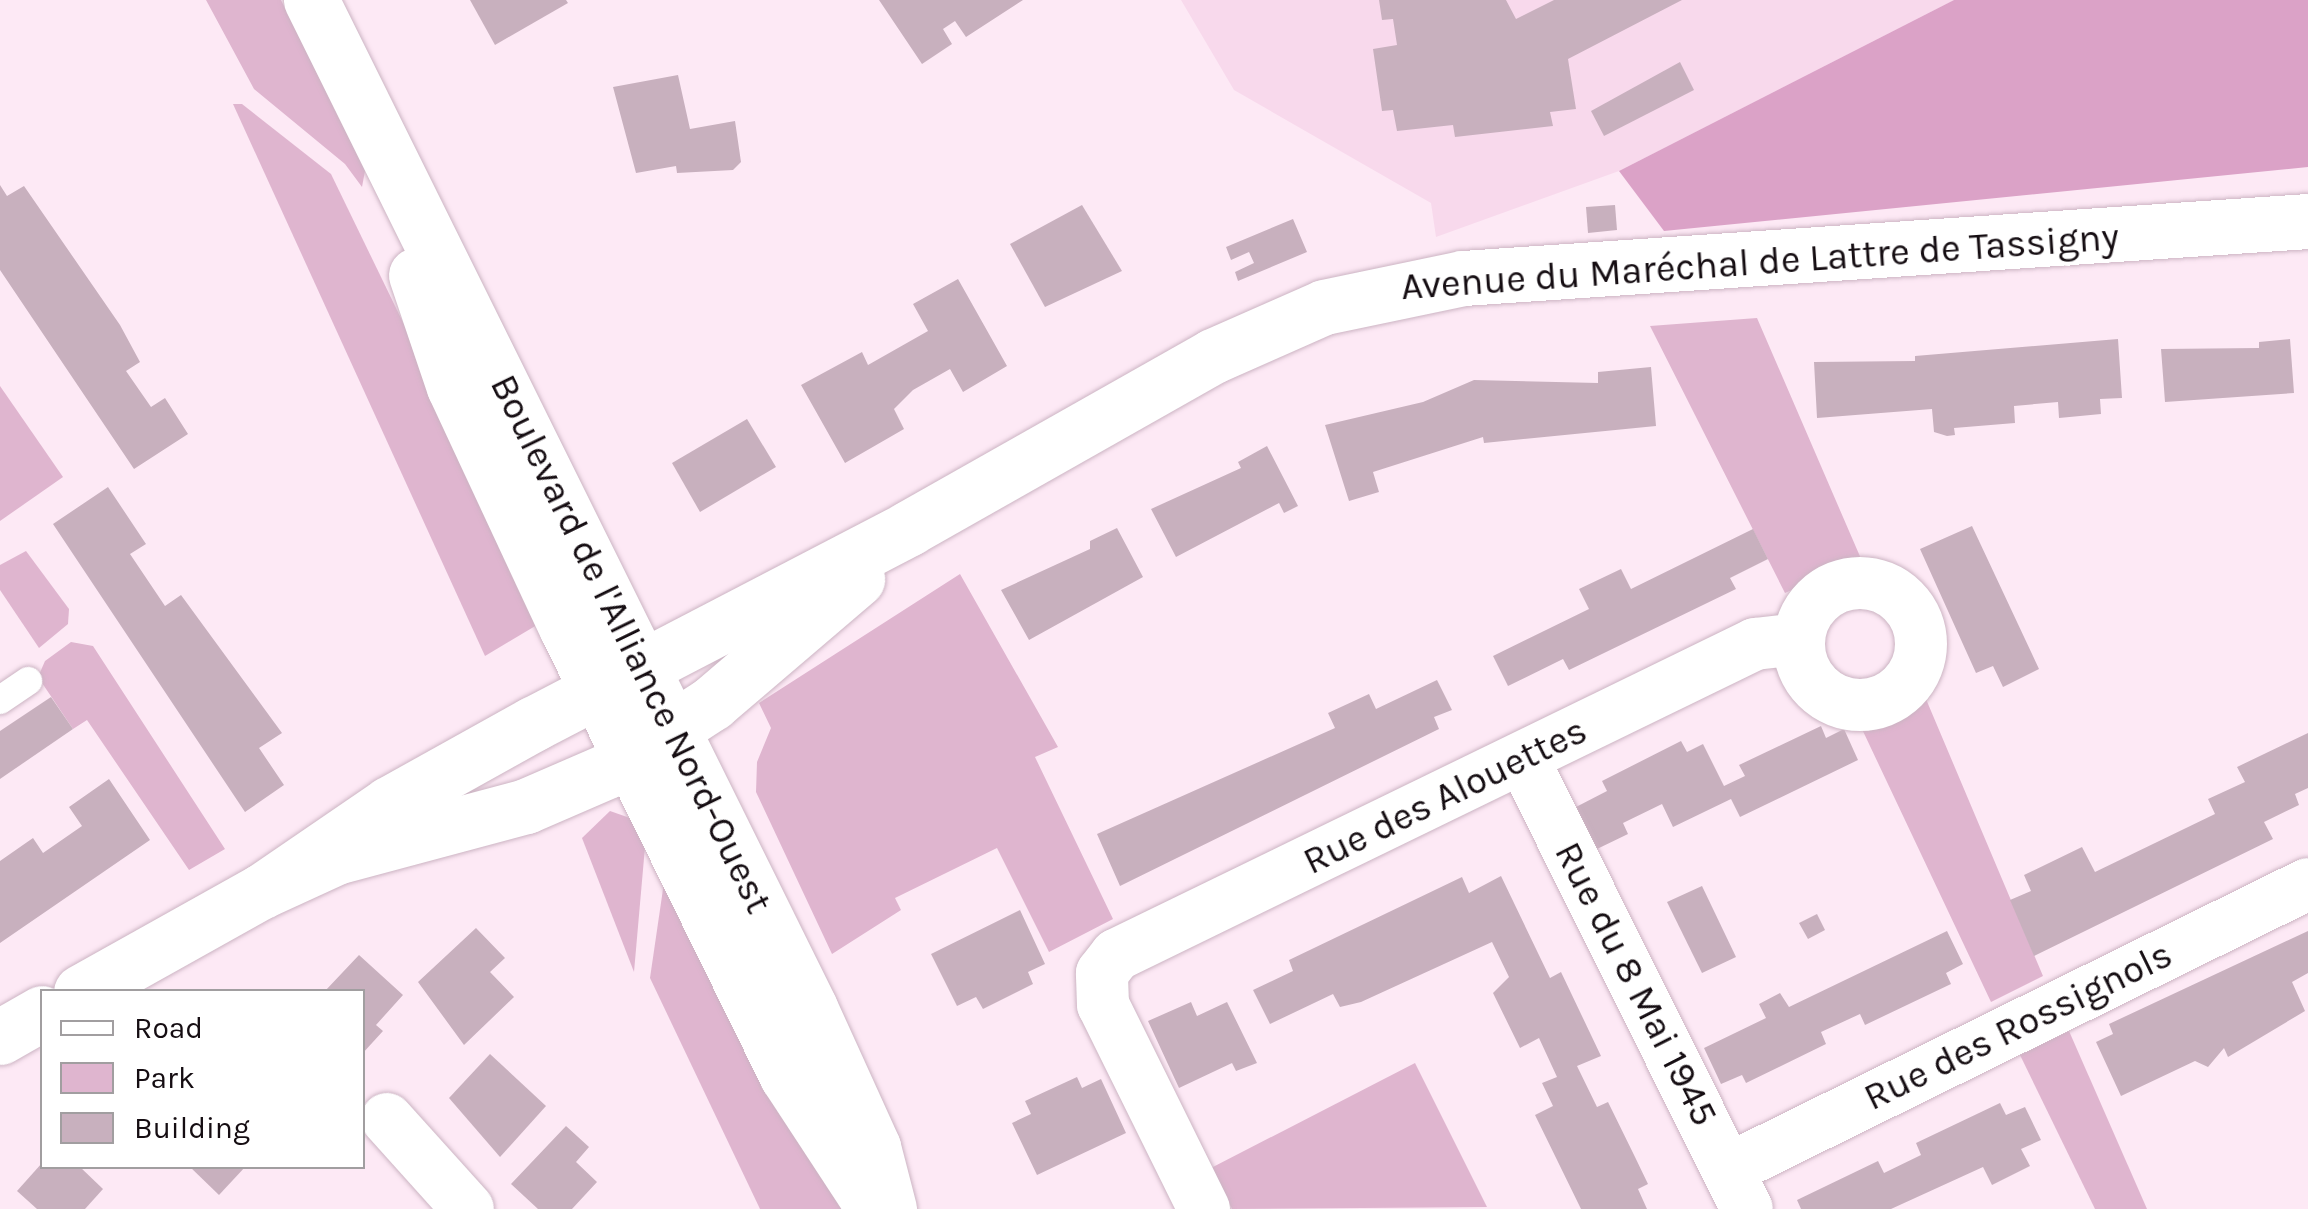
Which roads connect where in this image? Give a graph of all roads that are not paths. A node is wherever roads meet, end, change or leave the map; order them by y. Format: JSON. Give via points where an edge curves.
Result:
{"nodes":[{"id":1,"x":311,"y":0,"type":"edge"},
{"id":2,"x":2308,"y":221,"type":"edge"},
{"id":3,"x":909,"y":528,"type":"junction"},
{"id":4,"x":1799,"y":639,"type":"dead end"},
{"id":5,"x":620,"y":678,"type":"junction"},
{"id":6,"x":28,"y":682,"type":"dead end"},
{"id":7,"x":0,"y":700,"type":"edge"},
{"id":8,"x":653,"y":744,"type":"junction"},
{"id":9,"x":1524,"y":760,"type":"junction"},
{"id":10,"x":2308,"y":884,"type":"edge"},
{"id":11,"x":262,"y":891,"type":"junction"},
{"id":12,"x":86,"y":989,"type":"edge"},
{"id":13,"x":40,"y":1014,"type":"edge"},
{"id":14,"x":0,"y":1038,"type":"edge"},
{"id":15,"x":388,"y":1119,"type":"dead end"},
{"id":16,"x":1738,"y":1189,"type":"edge"},
{"id":17,"x":468,"y":1209,"type":"edge"},
{"id":18,"x":874,"y":1209,"type":"edge"},
{"id":19,"x":890,"y":1209,"type":"edge"},
{"id":20,"x":1204,"y":1209,"type":"edge"}],
"edges":[{"from":1,"to":5,"type":"main road","name":"Boulevard de l'Alliance Nord-Ouest"},
{"from":2,"to":3,"type":"main road","name":"Avenue du Maréchal de Lattre de Tassigny","via":[[1402,287],[1324,307],[1212,356]]},
{"from":3,"to":5,"type":"main road","name":"Avenue du Maréchal de Lattre de Tassigny"},
{"from":3,"to":8,"type":"main road","name":"Avenue du Maréchal de Lattre de Tassigny","via":[[806,626]]},
{"from":4,"to":9,"type":"street","name":"Rue des Alouettes","via":[[1755,644]]},
{"from":5,"to":8,"type":"main road","name":"Boulevard de l'Alliance Nord-Ouest"},
{"from":5,"to":11,"type":"main road","name":"Avenue du Maréchal de Lattre de Tassigny","via":[[390,804]]},
{"from":6,"to":7,"type":"lane"},
{"from":8,"to":11,"type":"main road","name":"Avenue du Maréchal de Lattre de Tassigny","via":[[526,806],[336,857]]},
{"from":8,"to":18,"type":"main road","name":"Boulevard de l'Alliance Nord-Ouest","via":[[787,1076]]},
{"from":8,"to":19,"type":"main road","name":"Boulevard de l'Alliance Nord-Ouest","via":[[858,1113]]},
{"from":9,"to":16,"type":"street","name":"Rue du 8 Mai 1945"},
{"from":9,"to":20,"type":"street","name":"Rue des Alouettes","via":[[1130,945],[1102,974],[1103,1005]]},
{"from":10,"to":16,"type":"street","name":"Rue des Rossignols"},
{"from":11,"to":12,"type":"main road","name":"Avenue du Maréchal de Lattre de Tassigny"},
{"from":13,"to":14,"type":"main road"},
{"from":15,"to":17,"type":"street"}]}
